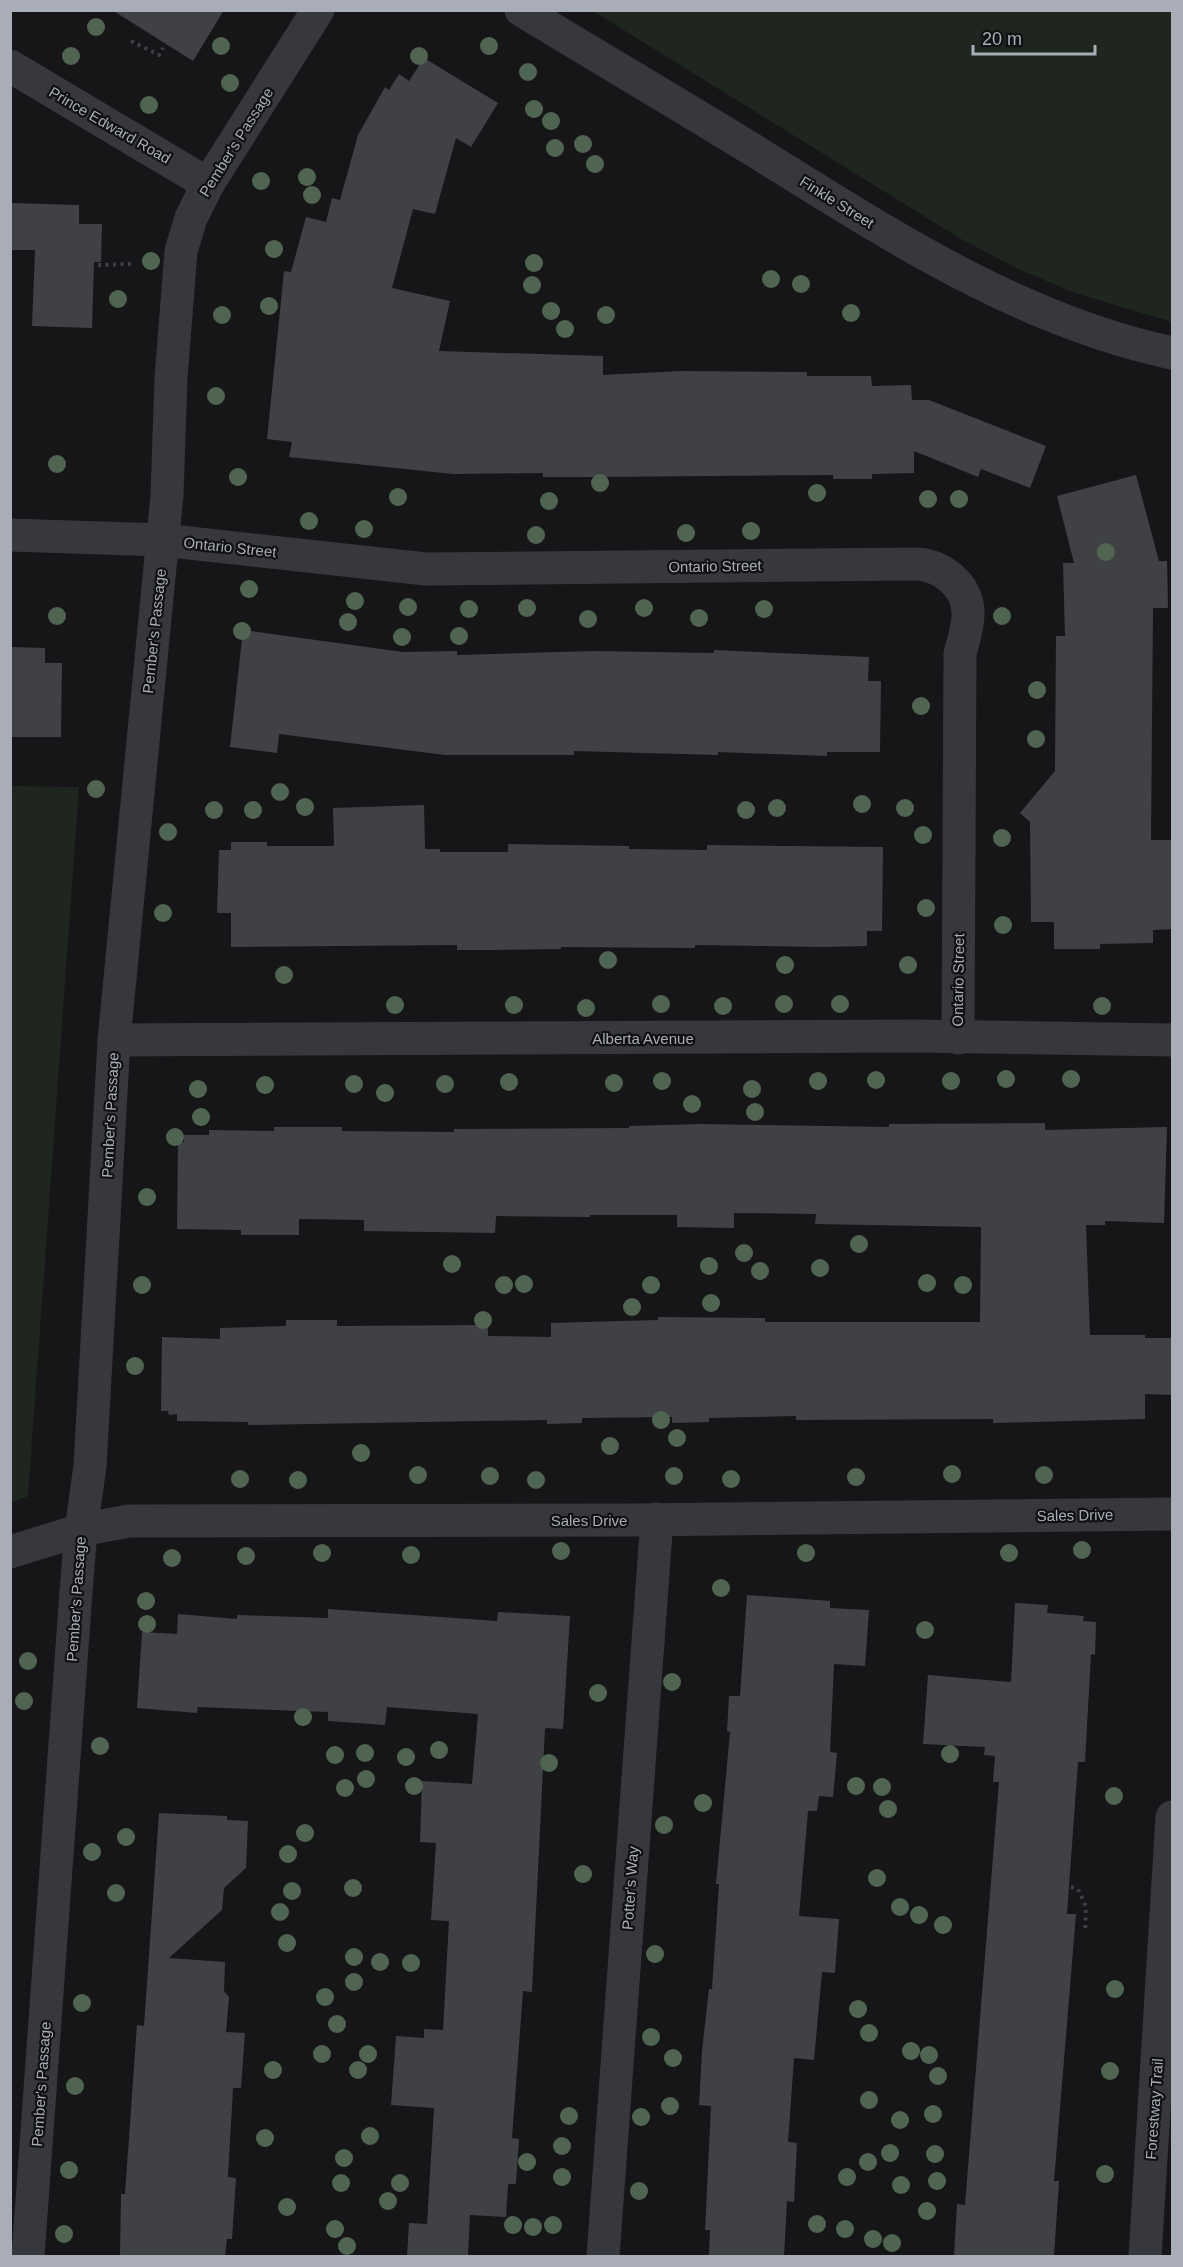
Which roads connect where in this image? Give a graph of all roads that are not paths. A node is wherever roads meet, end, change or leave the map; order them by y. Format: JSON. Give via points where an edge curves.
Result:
{"nodes":[{"id":1,"x":318,"y":10,"type":"edge"},
{"id":2,"x":521,"y":10,"type":"edge"},
{"id":3,"x":10,"y":66,"type":"edge"},
{"id":4,"x":208,"y":184,"type":"junction"},
{"id":5,"x":1173,"y":352,"type":"edge"},
{"id":6,"x":10,"y":534,"type":"edge"},
{"id":7,"x":162,"y":540,"type":"junction"},
{"id":8,"x":958,"y":1038,"type":"junction"},
{"id":9,"x":114,"y":1040,"type":"junction"},
{"id":10,"x":1173,"y":1040,"type":"edge"},
{"id":11,"x":1173,"y":1514,"type":"edge"},
{"id":12,"x":657,"y":1520,"type":"junction"},
{"id":13,"x":81,"y":1530,"type":"junction"},
{"id":14,"x":10,"y":1552,"type":"edge"},
{"id":15,"x":1173,"y":1817,"type":"edge"},
{"id":16,"x":28,"y":2256,"type":"edge"},
{"id":17,"x":603,"y":2256,"type":"edge"},
{"id":18,"x":1145,"y":2256,"type":"edge"}],
"edges":[{"from":1,"to":4,"type":"street","name":"Pember's Passage"},
{"from":2,"to":5,"type":"street","name":"Finkle Street","via":[[936,261],[1058,318]]},
{"from":3,"to":4,"type":"street","name":"Prince Edward Road"},
{"from":4,"to":7,"type":"street","name":"Pember's Passage","via":[[191,218],[181,251]]},
{"from":6,"to":7,"type":"street","name":"Ontario Street"},
{"from":7,"to":8,"type":"street","name":"Ontario Street","via":[[426,569],[914,564],[940,570],[957,584],[968,612],[960,666]]},
{"from":7,"to":9,"type":"street","name":"Pember's Passage"},
{"from":8,"to":9,"type":"street","name":"Alberta Avenue"},
{"from":8,"to":10,"type":"street","name":"Alberta Avenue"},
{"from":9,"to":13,"type":"street","name":"Pember's Passage","via":[[90,1466]]},
{"from":11,"to":12,"type":"street","name":"Sales Drive"},
{"from":12,"to":13,"type":"street","name":"Sales Drive","via":[[129,1521]]},
{"from":12,"to":17,"type":"street","name":"Potter's Way"},
{"from":13,"to":14,"type":"street","name":"Sales Drive"},
{"from":13,"to":16,"type":"street","name":"Pember's Passage"},
{"from":15,"to":18,"type":"street","name":"Forestway Trail"}]}
